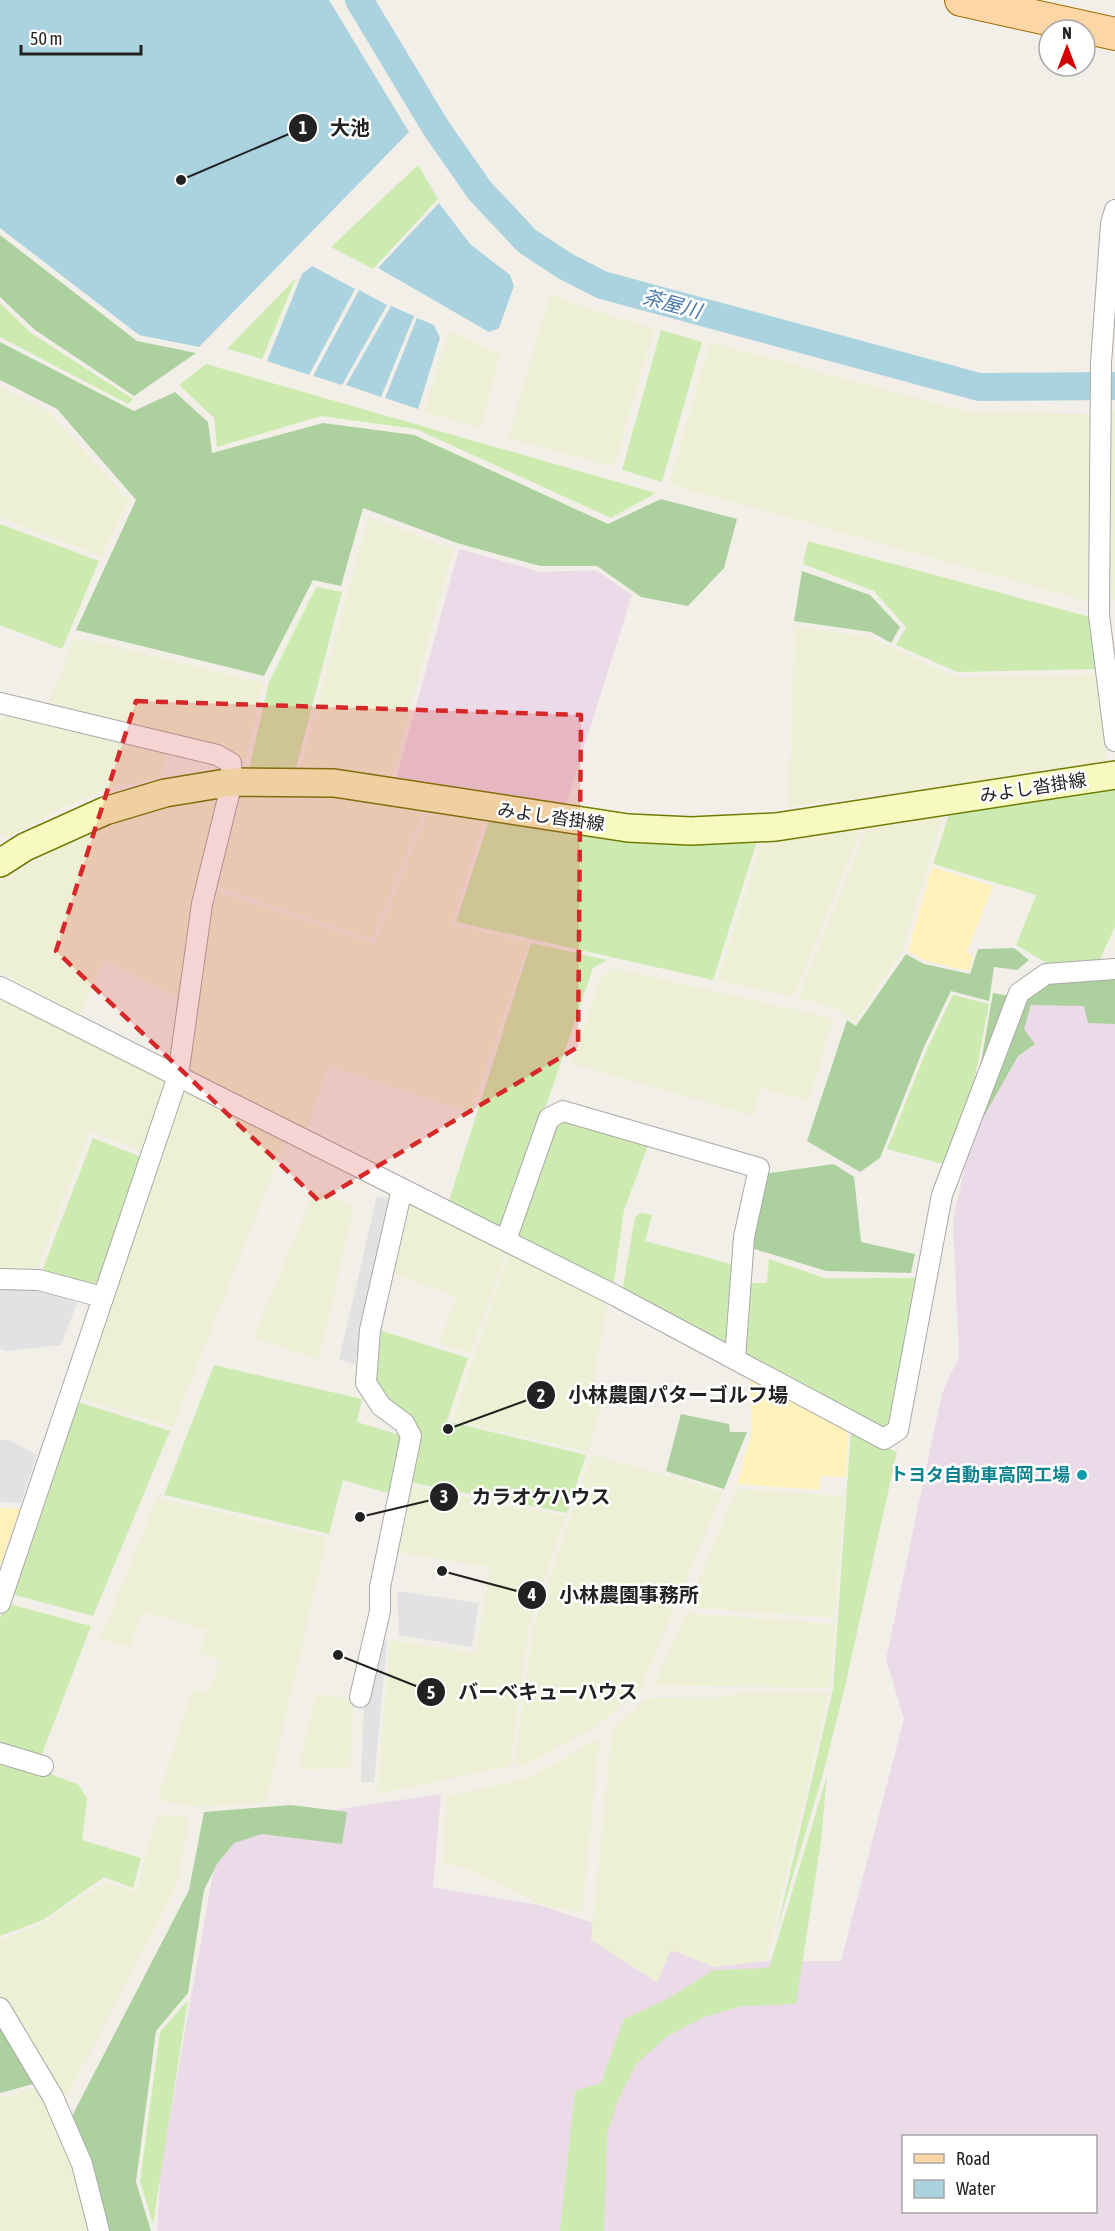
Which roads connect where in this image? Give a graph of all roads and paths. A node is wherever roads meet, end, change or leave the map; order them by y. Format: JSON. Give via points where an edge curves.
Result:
{"nodes":[{"id":1,"x":961,"y":0,"type":"edge"},
{"id":2,"x":1115,"y":34,"type":"edge"},
{"id":3,"x":1115,"y":210,"type":"edge"},
{"id":4,"x":0,"y":703,"type":"edge"},
{"id":5,"x":1115,"y":741,"type":"edge"},
{"id":6,"x":1115,"y":775,"type":"edge"},
{"id":7,"x":232,"y":782,"type":"junction"},
{"id":8,"x":0,"y":863,"type":"edge"},
{"id":9,"x":1115,"y":969,"type":"edge"},
{"id":10,"x":0,"y":987,"type":"edge"},
{"id":11,"x":178,"y":1076,"type":"junction"},
{"id":12,"x":402,"y":1189,"type":"junction"},
{"id":13,"x":506,"y":1240,"type":"junction"},
{"id":14,"x":0,"y":1279,"type":"edge"},
{"id":15,"x":102,"y":1297,"type":"junction"},
{"id":16,"x":735,"y":1359,"type":"junction"},
{"id":17,"x":0,"y":1603,"type":"edge"},
{"id":18,"x":360,"y":1697,"type":"dead end"},
{"id":19,"x":0,"y":1753,"type":"edge"},
{"id":20,"x":43,"y":1766,"type":"dead end"},
{"id":21,"x":0,"y":2008,"type":"edge"},
{"id":22,"x":99,"y":2231,"type":"edge"}],
"edges":[{"from":1,"to":2,"type":"main road"},
{"from":3,"to":5,"type":"street","via":[[1100,407],[1100,615]]},
{"from":4,"to":7,"type":"street","via":[[217,755],[231,763]]},
{"from":6,"to":7,"type":"main road","name":"みよし沓掛線","via":[[776,827],[692,831],[628,828],[334,783]]},
{"from":7,"to":8,"type":"main road","name":"みよし沓掛線","via":[[165,793],[105,811],[25,847]]},
{"from":7,"to":11,"type":"street","via":[[202,904]]},
{"from":9,"to":16,"type":"street","via":[[1046,974],[1019,993],[942,1195],[898,1430],[884,1439]]},
{"from":10,"to":11,"type":"street"},
{"from":11,"to":12,"type":"street"},
{"from":11,"to":15,"type":"street"},
{"from":12,"to":13,"type":"street"},
{"from":12,"to":18,"type":"street","via":[[370,1330],[366,1383],[381,1406],[404,1423],[411,1436],[381,1587],[380,1611]]},
{"from":13,"to":16,"type":"street"},
{"from":13,"to":16,"type":"street","via":[[549,1118],[563,1111],[759,1168],[744,1237]]},
{"from":14,"to":15,"type":"street","via":[[39,1280]]},
{"from":15,"to":17,"type":"street"},
{"from":19,"to":20,"type":"street"},
{"from":21,"to":22,"type":"street","via":[[53,2097],[82,2164]]}]}
